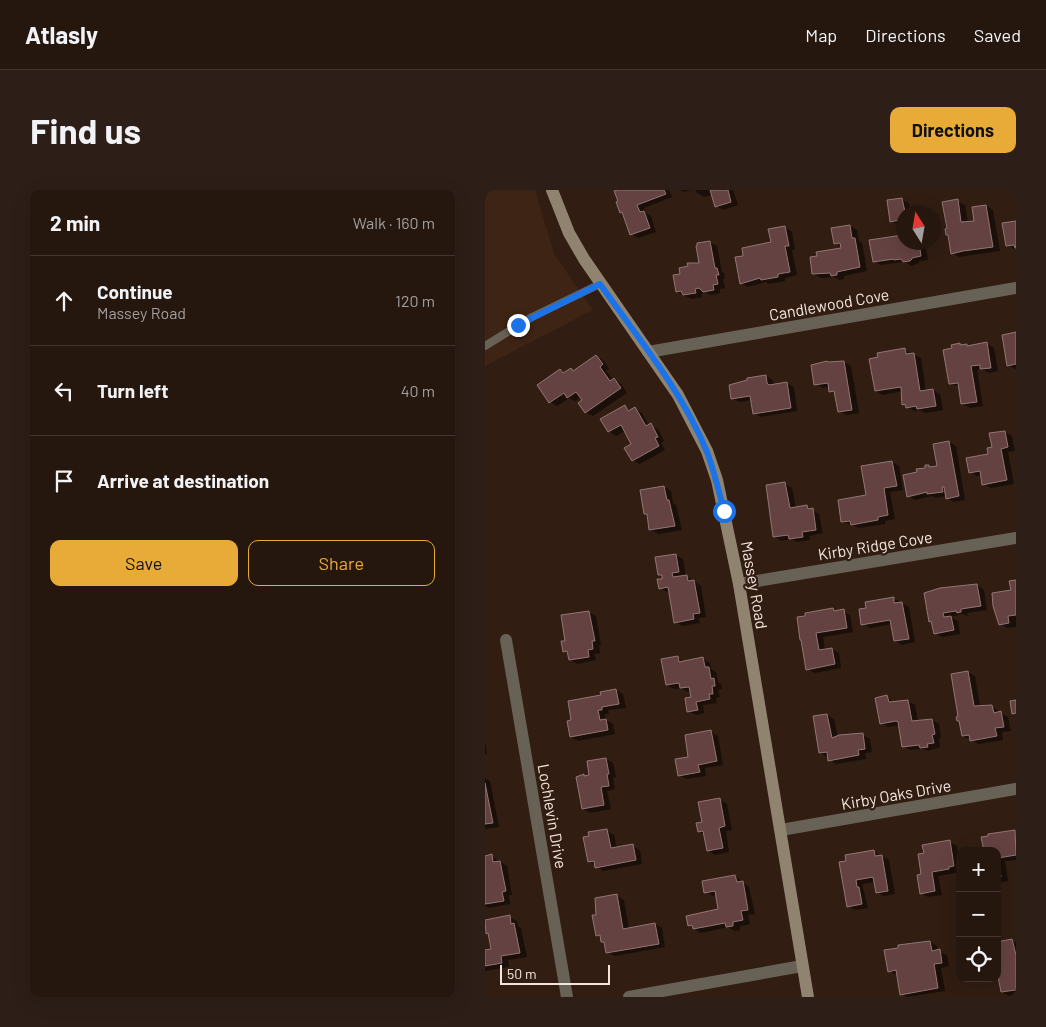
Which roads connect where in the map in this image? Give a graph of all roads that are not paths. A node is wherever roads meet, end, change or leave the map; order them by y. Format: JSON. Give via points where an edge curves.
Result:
{"nodes":[{"id":1,"x":552,"y":190,"type":"edge"},
{"id":2,"x":600,"y":284,"type":"junction"},
{"id":3,"x":1016,"y":288,"type":"edge"},
{"id":4,"x":485,"y":346,"type":"edge"},
{"id":5,"x":648,"y":352,"type":"junction"},
{"id":6,"x":1016,"y":538,"type":"edge"},
{"id":7,"x":739,"y":584,"type":"junction"},
{"id":8,"x":506,"y":640,"type":"dead end"},
{"id":9,"x":1016,"y":789,"type":"edge"},
{"id":10,"x":781,"y":830,"type":"junction"},
{"id":11,"x":802,"y":966,"type":"junction"},
{"id":12,"x":567,"y":997,"type":"edge"},
{"id":13,"x":629,"y":997,"type":"edge"},
{"id":14,"x":807,"y":997,"type":"edge"}],
"edges":[{"from":1,"to":2,"type":"street","name":"Massey Road","via":[[569,233]]},
{"from":2,"to":4,"type":"lane","via":[[532,317]]},
{"from":2,"to":5,"type":"street","name":"Massey Road"},
{"from":3,"to":5,"type":"street","name":"Candlewood Cove"},
{"from":5,"to":7,"type":"street","name":"Massey Road","via":[[678,395],[707,451],[717,480]]},
{"from":6,"to":7,"type":"street","name":"Kirby Ridge Cove"},
{"from":7,"to":10,"type":"street","name":"Massey Road"},
{"from":8,"to":12,"type":"street","name":"Lochlevin Drive"},
{"from":9,"to":10,"type":"street","name":"Kirby Oaks Drive"},
{"from":10,"to":11,"type":"street","name":"Massey Road"},
{"from":11,"to":13,"type":"street"},
{"from":11,"to":14,"type":"street","name":"Massey Road"}]}
